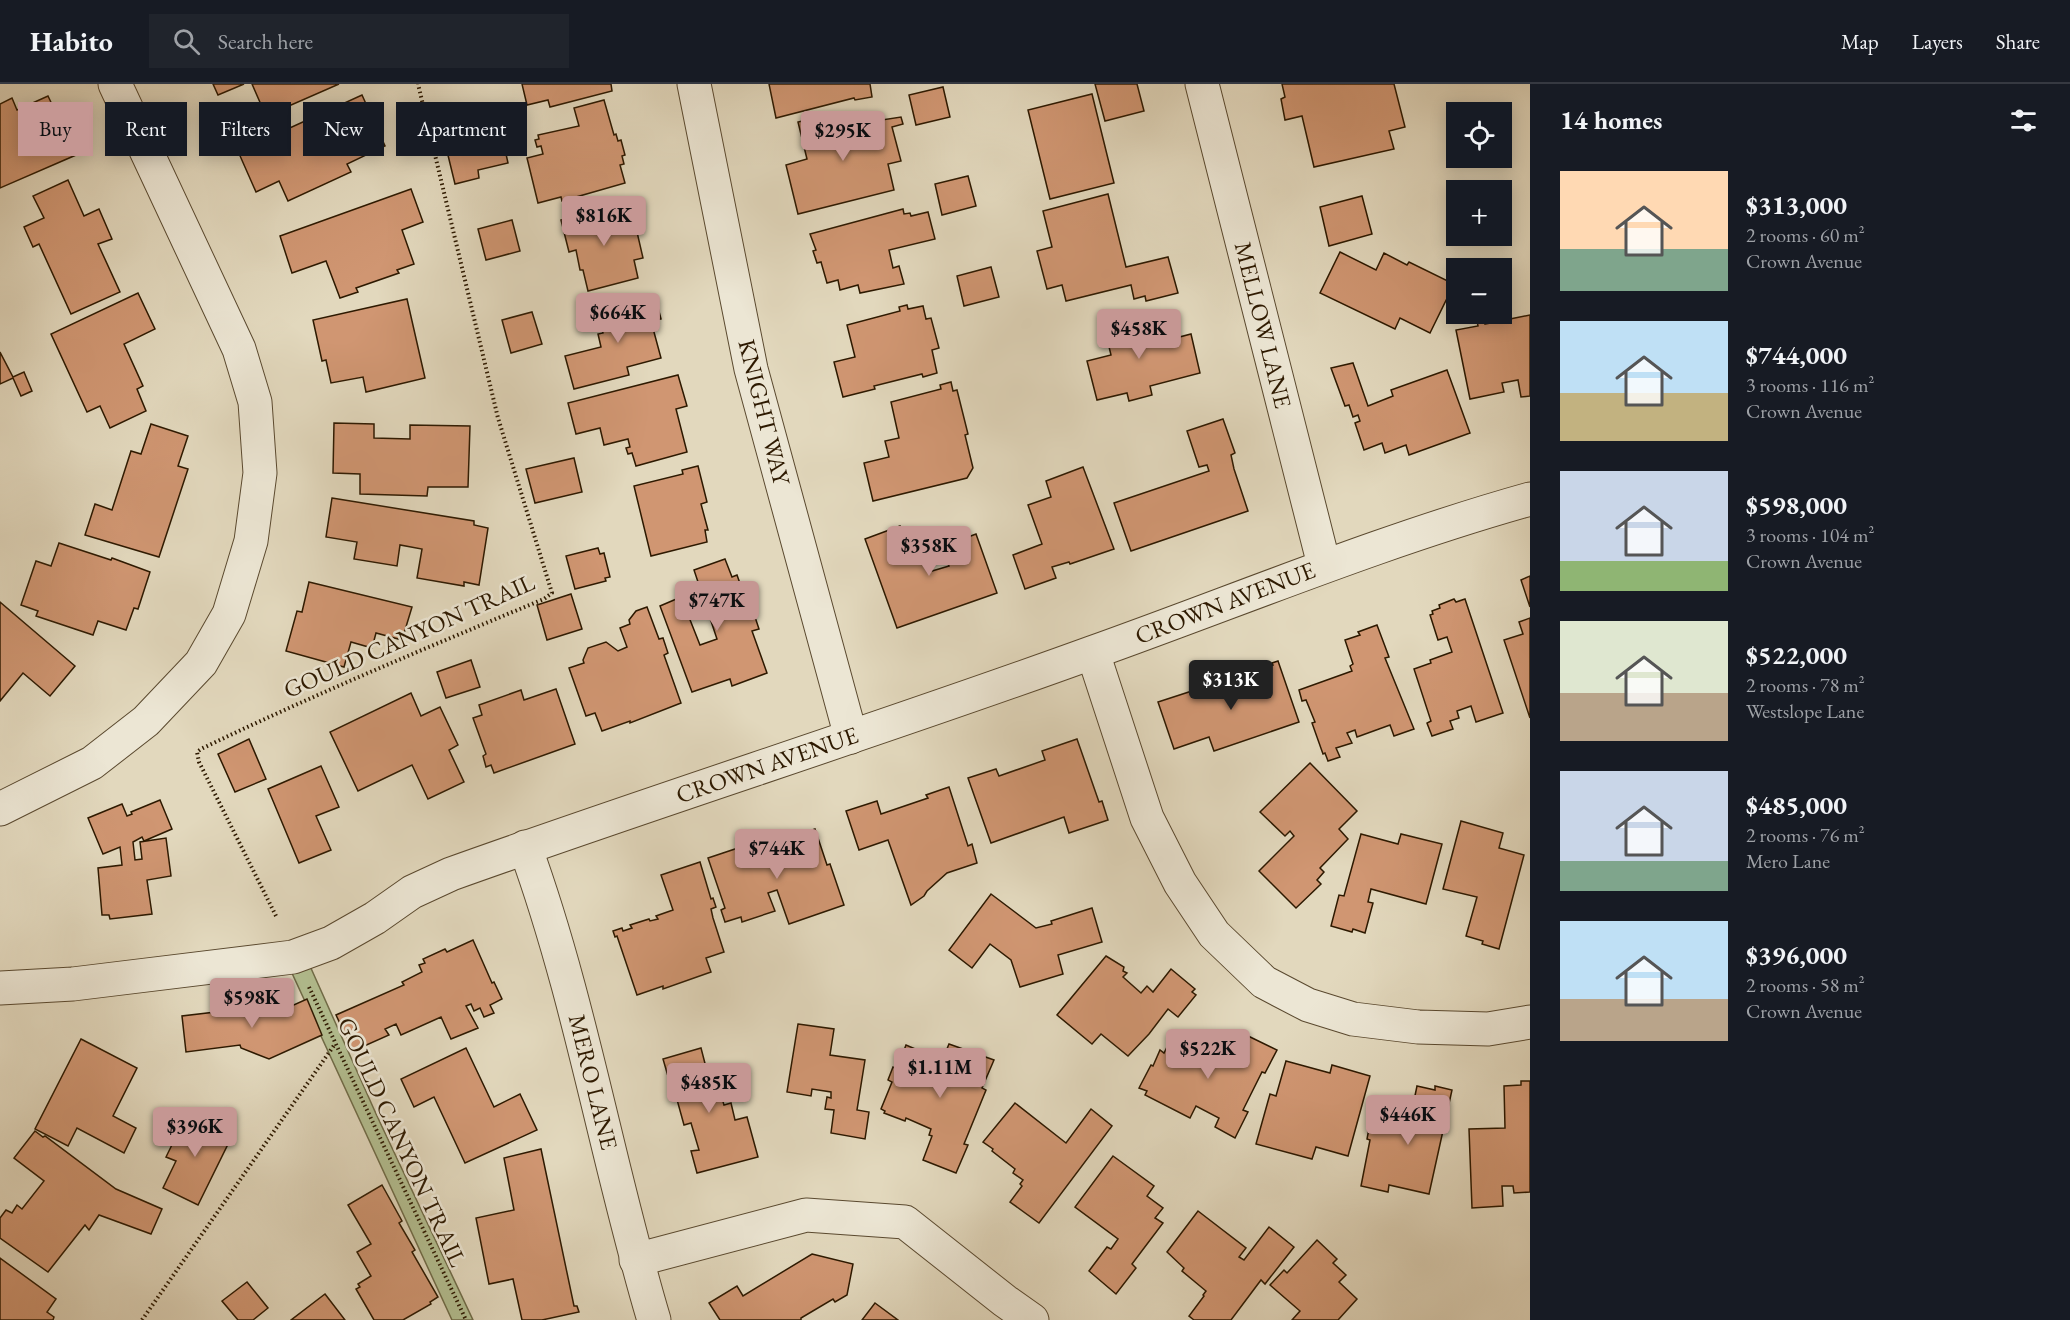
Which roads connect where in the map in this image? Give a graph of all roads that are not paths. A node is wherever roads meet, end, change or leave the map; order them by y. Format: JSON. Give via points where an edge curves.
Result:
{"nodes":[{"id":1,"x":115,"y":84,"type":"edge"},
{"id":2,"x":694,"y":84,"type":"edge"},
{"id":3,"x":1202,"y":84,"type":"edge"},
{"id":4,"x":1530,"y":499,"type":"edge"},
{"id":5,"x":1324,"y":565,"type":"junction"},
{"id":6,"x":1093,"y":653,"type":"junction"},
{"id":7,"x":851,"y":737,"type":"junction"},
{"id":8,"x":0,"y":809,"type":"edge"},
{"id":9,"x":525,"y":847,"type":"junction"},
{"id":10,"x":0,"y":988,"type":"edge"},
{"id":11,"x":1530,"y":1022,"type":"edge"},
{"id":12,"x":636,"y":1260,"type":"junction"},
{"id":13,"x":654,"y":1320,"type":"edge"},
{"id":14,"x":1032,"y":1320,"type":"edge"}],
"edges":[{"from":1,"to":8,"type":"street","via":[[239,349],[255,402],[260,473],[251,542],[229,614],[201,663],[146,721],[92,764]]},
{"from":2,"to":7,"type":"street","name":"KNIGHT WAY","via":[[751,369]]},
{"from":3,"to":5,"type":"street","name":"MELLOW LANE"},
{"from":4,"to":5,"type":"street","name":"CROWN AVENUE"},
{"from":5,"to":6,"type":"street","name":"CROWN AVENUE"},
{"from":6,"to":7,"type":"street","name":"CROWN AVENUE"},
{"from":6,"to":11,"type":"street","via":[[1147,818],[1180,883],[1214,934],[1264,982],[1308,1005],[1353,1019],[1419,1027],[1488,1029]]},
{"from":7,"to":9,"type":"street","name":"CROWN AVENUE"},
{"from":9,"to":10,"type":"street","name":"CROWN AVENUE","via":[[412,892],[331,943],[293,957],[73,984]]},
{"from":9,"to":12,"type":"street","name":"MERO LANE","via":[[559,949]]},
{"from":12,"to":13,"type":"street","name":"MERO LANE"},
{"from":12,"to":14,"type":"street","via":[[806,1215],[905,1222]]}]}
